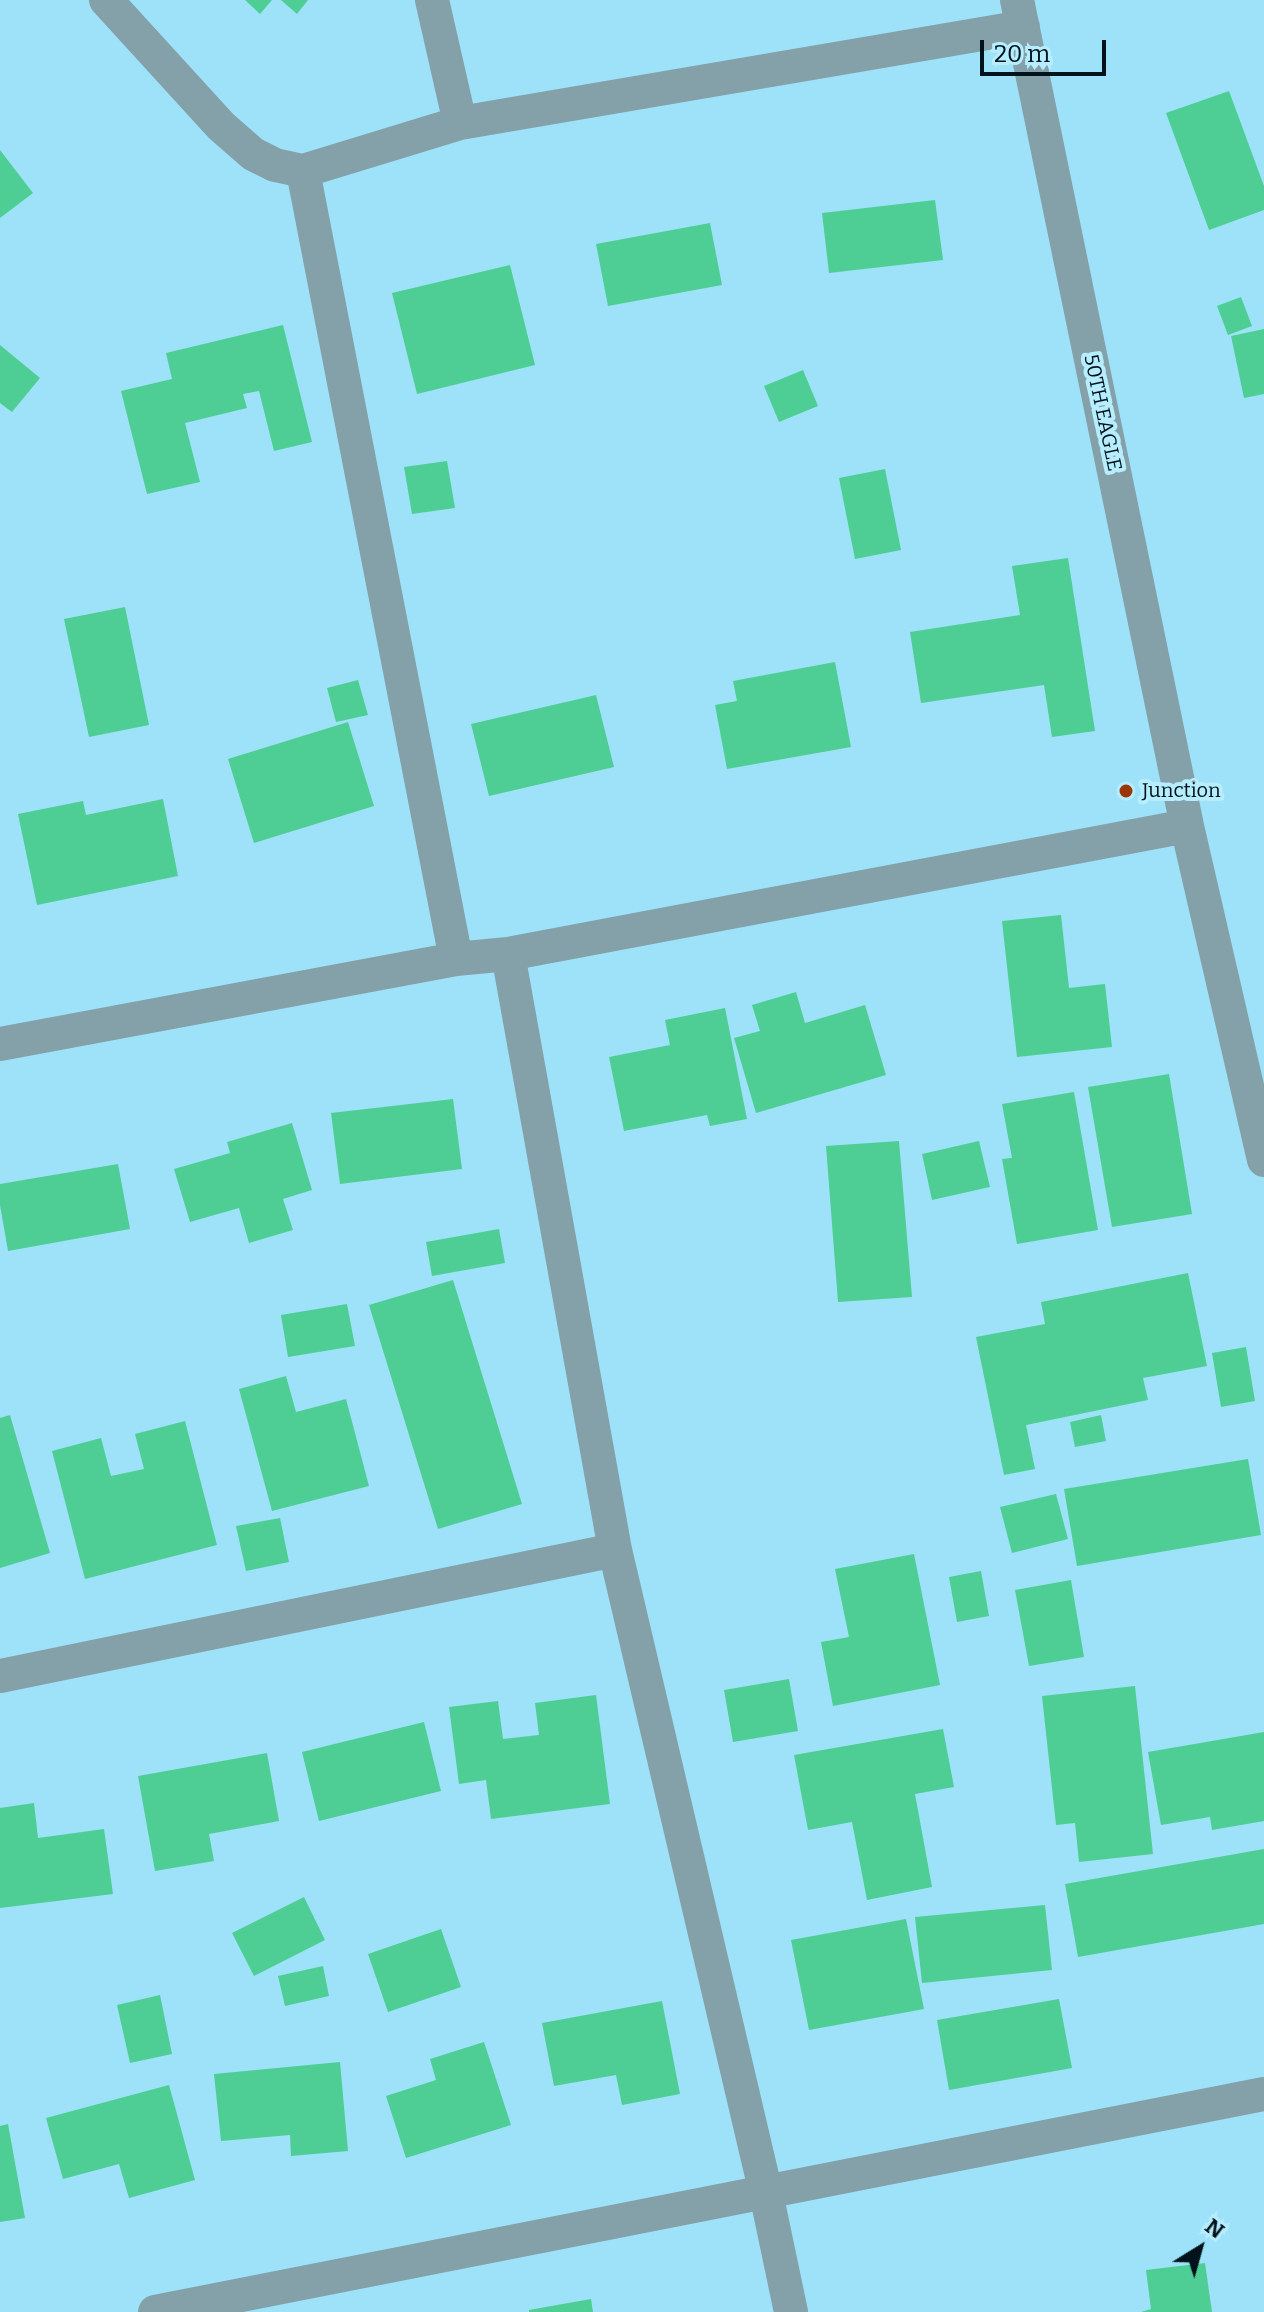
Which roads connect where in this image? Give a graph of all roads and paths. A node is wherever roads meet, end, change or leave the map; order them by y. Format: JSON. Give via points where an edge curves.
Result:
{"nodes":[{"id":1,"x":106,"y":0,"type":"edge"},
{"id":2,"x":432,"y":0,"type":"edge"},
{"id":3,"x":1020,"y":14,"type":"edge"},
{"id":4,"x":460,"y":123,"type":"junction"},
{"id":5,"x":303,"y":171,"type":"junction"},
{"id":6,"x":1187,"y":826,"type":"junction"},
{"id":7,"x":508,"y":954,"type":"junction"},
{"id":8,"x":456,"y":959,"type":"junction"},
{"id":9,"x":0,"y":1044,"type":"edge"},
{"id":10,"x":1264,"y":1160,"type":"edge"},
{"id":11,"x":615,"y":1550,"type":"junction"},
{"id":12,"x":0,"y":1676,"type":"edge"},
{"id":13,"x":1264,"y":2094,"type":"edge"},
{"id":14,"x":766,"y":2193,"type":"junction"},
{"id":15,"x":155,"y":2312,"type":"edge"},
{"id":16,"x":791,"y":2312,"type":"edge"}],
"edges":[{"from":1,"to":5,"type":"street","via":[[253,154]]},
{"from":2,"to":4,"type":"street"},
{"from":3,"to":4,"type":"street"},
{"from":3,"to":6,"type":"street","name":"50TH EAGLE"},
{"from":4,"to":5,"type":"street"},
{"from":5,"to":8,"type":"street"},
{"from":6,"to":7,"type":"street"},
{"from":6,"to":10,"type":"street","name":"50TH EAGLE"},
{"from":7,"to":8,"type":"street"},
{"from":7,"to":11,"type":"street"},
{"from":8,"to":9,"type":"street"},
{"from":11,"to":12,"type":"street"},
{"from":11,"to":14,"type":"street"},
{"from":13,"to":14,"type":"street"},
{"from":14,"to":15,"type":"street"},
{"from":14,"to":16,"type":"street"}]}
